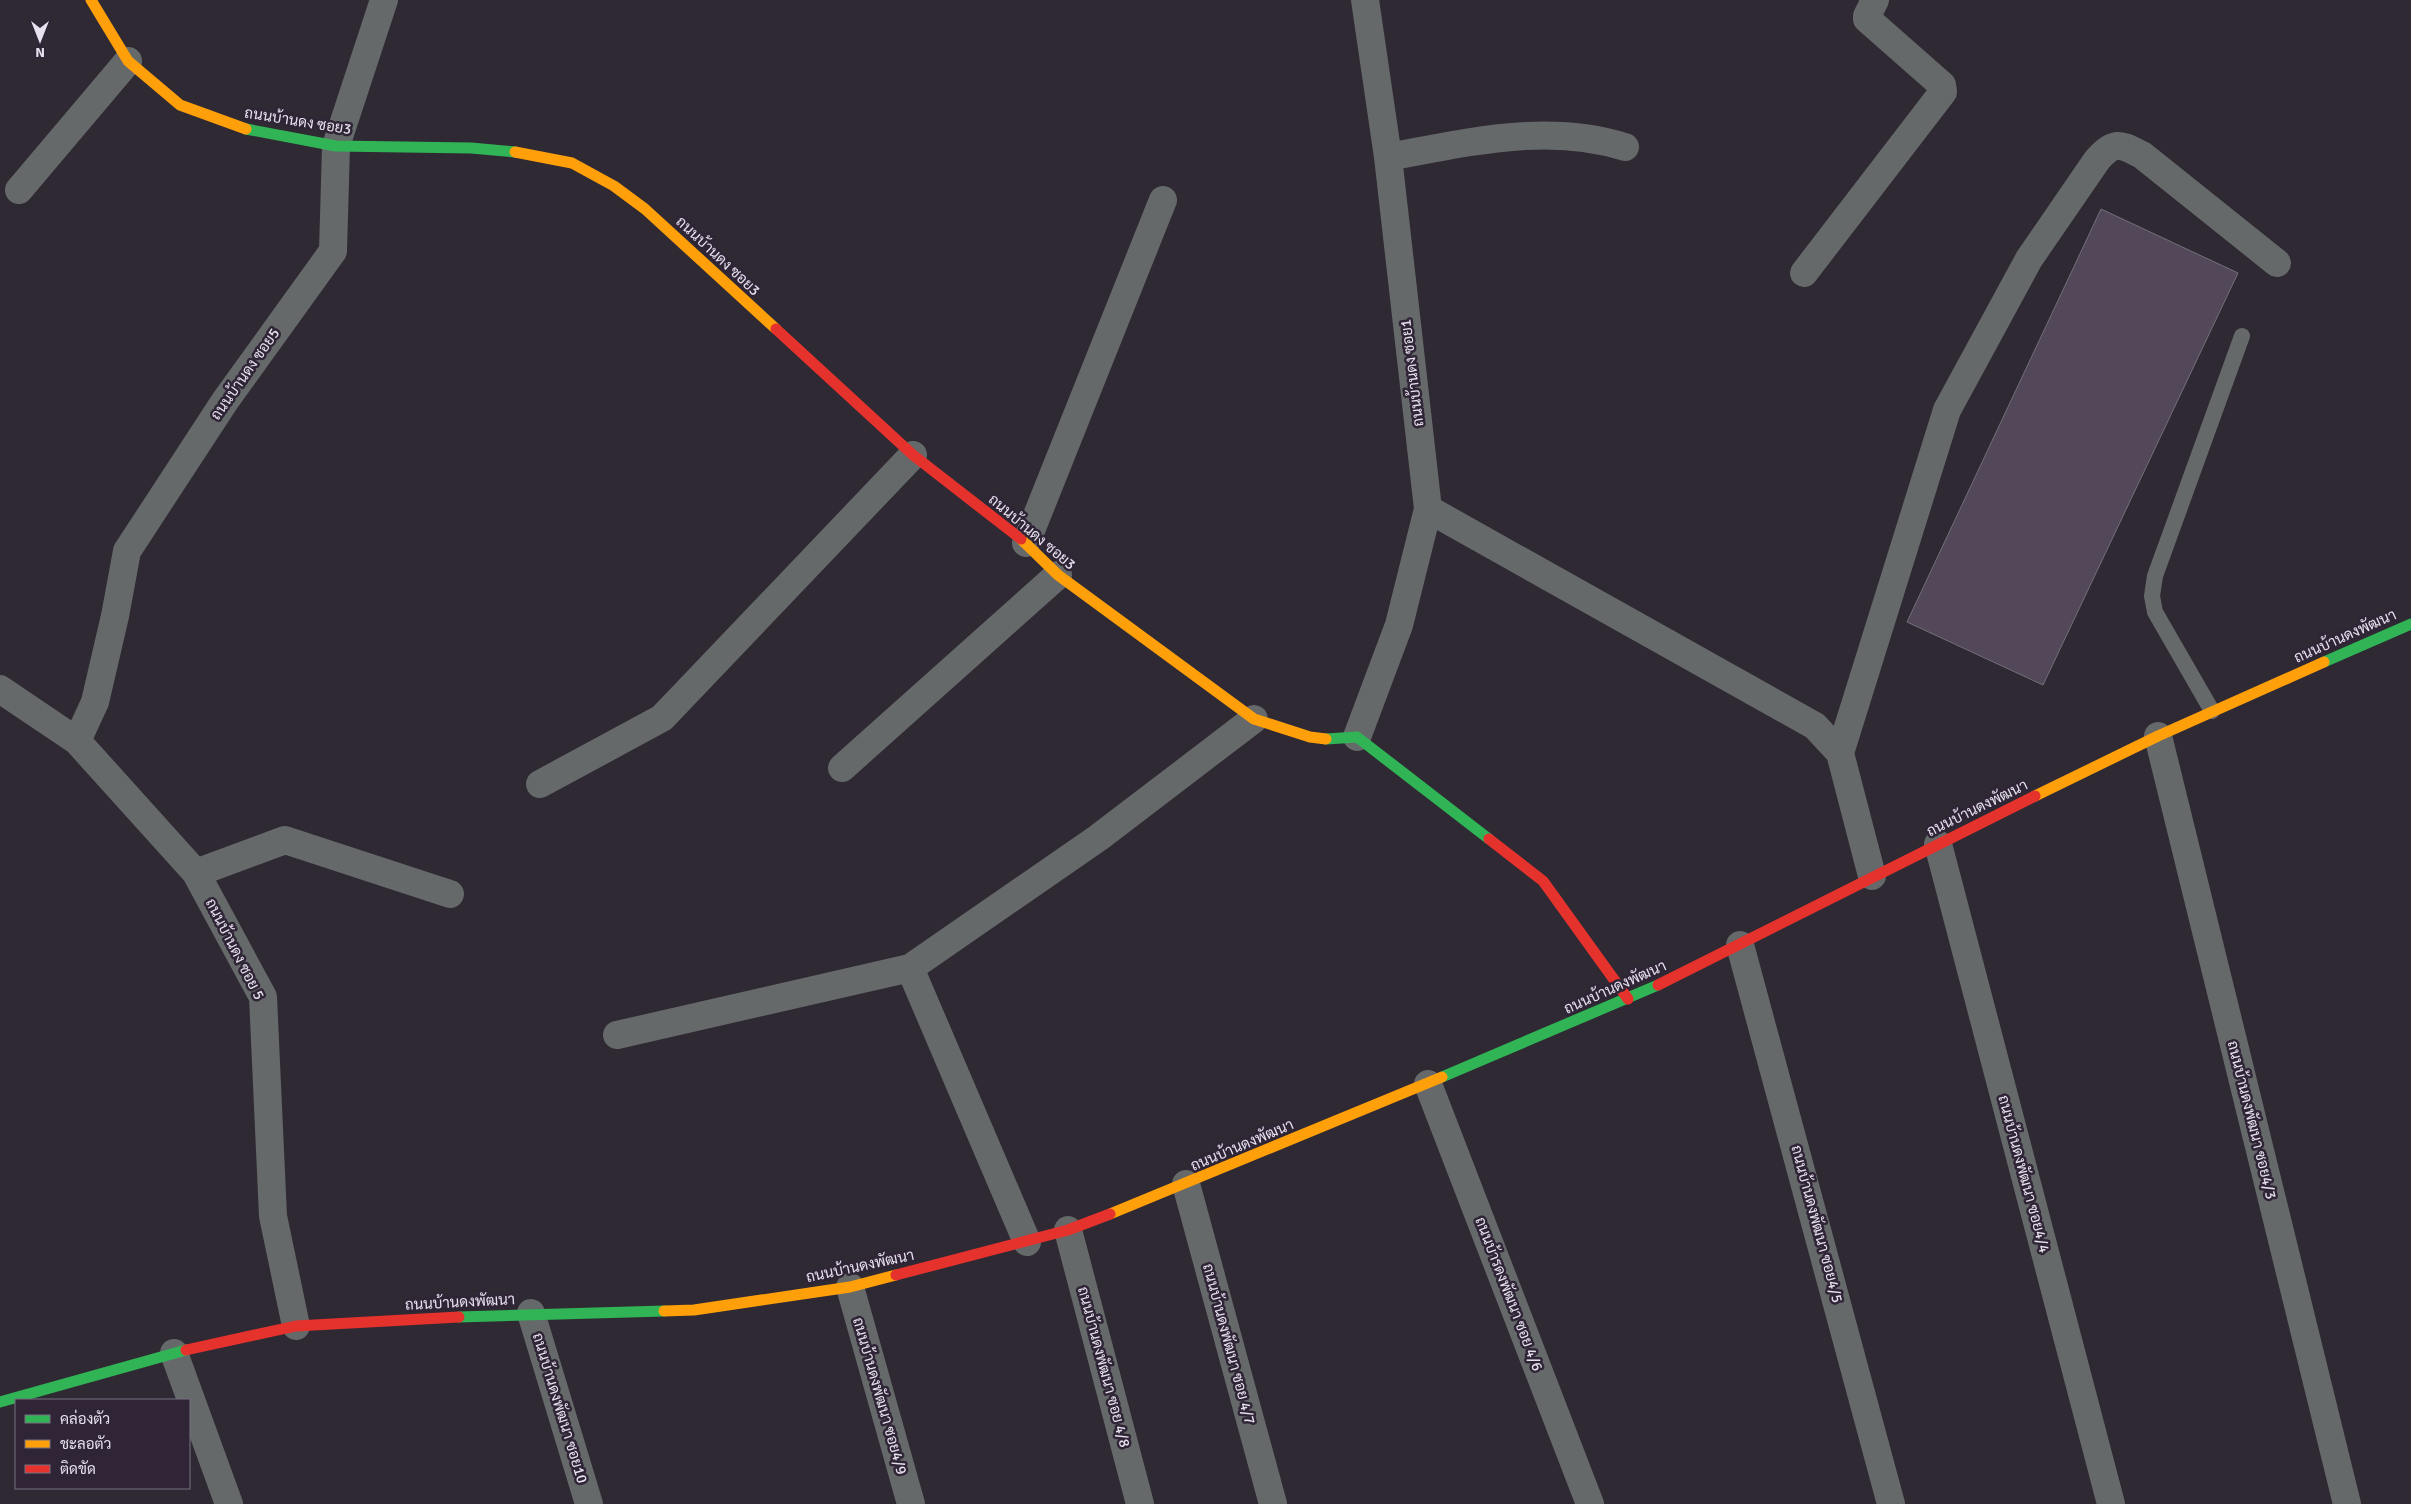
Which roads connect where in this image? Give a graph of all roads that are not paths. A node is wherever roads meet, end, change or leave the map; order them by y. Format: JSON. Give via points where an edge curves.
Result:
{"nodes":[{"id":1,"x":91,"y":0,"type":"edge"},
{"id":2,"x":384,"y":0,"type":"edge"},
{"id":3,"x":1365,"y":0,"type":"edge"},
{"id":4,"x":1876,"y":0,"type":"edge"},
{"id":5,"x":128,"y":61,"type":"junction"},
{"id":6,"x":336,"y":146,"type":"junction"},
{"id":7,"x":1625,"y":147,"type":"dead end"},
{"id":8,"x":1388,"y":157,"type":"junction"},
{"id":9,"x":20,"y":190,"type":"dead end"},
{"id":10,"x":1163,"y":200,"type":"dead end"},
{"id":11,"x":2277,"y":263,"type":"dead end"},
{"id":12,"x":1804,"y":273,"type":"dead end"},
{"id":13,"x":2242,"y":336,"type":"dead end"},
{"id":14,"x":913,"y":455,"type":"junction"},
{"id":15,"x":1428,"y":509,"type":"junction"},
{"id":16,"x":1026,"y":543,"type":"junction"},
{"id":17,"x":1058,"y":575,"type":"junction"},
{"id":18,"x":2411,"y":624,"type":"edge"},
{"id":19,"x":0,"y":689,"type":"edge"},
{"id":20,"x":2212,"y":711,"type":"junction"},
{"id":21,"x":1254,"y":719,"type":"junction"},
{"id":22,"x":2158,"y":736,"type":"junction"},
{"id":23,"x":1356,"y":738,"type":"junction"},
{"id":24,"x":77,"y":741,"type":"junction"},
{"id":25,"x":1840,"y":753,"type":"junction"},
{"id":26,"x":842,"y":768,"type":"dead end"},
{"id":27,"x":540,"y":784,"type":"dead end"},
{"id":28,"x":1938,"y":844,"type":"junction"},
{"id":29,"x":196,"y":873,"type":"junction"},
{"id":30,"x":1872,"y":876,"type":"junction"},
{"id":31,"x":450,"y":894,"type":"dead end"},
{"id":32,"x":1740,"y":945,"type":"junction"},
{"id":33,"x":910,"y":968,"type":"junction"},
{"id":34,"x":1628,"y":999,"type":"junction"},
{"id":35,"x":617,"y":1035,"type":"dead end"},
{"id":36,"x":1428,"y":1084,"type":"junction"},
{"id":37,"x":1186,"y":1184,"type":"junction"},
{"id":38,"x":1068,"y":1230,"type":"junction"},
{"id":39,"x":1027,"y":1242,"type":"junction"},
{"id":40,"x":850,"y":1287,"type":"junction"},
{"id":41,"x":531,"y":1313,"type":"junction"},
{"id":42,"x":296,"y":1326,"type":"junction"},
{"id":43,"x":174,"y":1353,"type":"junction"},
{"id":44,"x":0,"y":1402,"type":"edge"},
{"id":45,"x":229,"y":1504,"type":"edge"},
{"id":46,"x":589,"y":1504,"type":"edge"},
{"id":47,"x":911,"y":1504,"type":"edge"},
{"id":48,"x":1140,"y":1504,"type":"edge"},
{"id":49,"x":1273,"y":1504,"type":"edge"},
{"id":50,"x":1590,"y":1504,"type":"edge"},
{"id":51,"x":1891,"y":1504,"type":"edge"},
{"id":52,"x":2111,"y":1504,"type":"edge"},
{"id":53,"x":2347,"y":1504,"type":"edge"}],
"edges":[{"from":1,"to":5,"type":"street","name":"ถนนบ้านดง ซอย3"},
{"from":2,"to":6,"type":"street","name":"ถนนบ้านดง ซอย5"},
{"from":3,"to":8,"type":"street","name":"ถนนบ้านดง ซอย1"},
{"from":4,"to":12,"type":"street","via":[[1867,19],[1942,86],[1943,92]]},
{"from":5,"to":6,"type":"street","name":"ถนนบ้านดง ซอย3","via":[[180,105],[243,129]]},
{"from":5,"to":9,"type":"street"},
{"from":6,"to":14,"type":"street","name":"ถนนบ้านดง ซอย3","via":[[526,152],[572,163],[614,186],[645,209]]},
{"from":6,"to":24,"type":"street","name":"ถนนบ้านดง ซอย5","via":[[333,251],[225,401],[127,550],[95,702]]},
{"from":7,"to":8,"type":"street","via":[[1585,136],[1542,134],[1496,138]]},
{"from":8,"to":15,"type":"street","name":"ถนนบ้านดง ซอย1"},
{"from":10,"to":16,"type":"street"},
{"from":11,"to":25,"type":"street","via":[[2142,154],[2122,145],[2108,147],[2029,259],[1947,410]]},
{"from":13,"to":20,"type":"lane","via":[[2155,576],[2152,596],[2155,612]]},
{"from":14,"to":16,"type":"street","name":"ถนนบ้านดง ซอย3"},
{"from":14,"to":27,"type":"street","via":[[662,718]]},
{"from":15,"to":23,"type":"street","name":"ถนนบ้านดง ซอย1","via":[[1400,625]]},
{"from":15,"to":25,"type":"street","via":[[1815,726]]},
{"from":16,"to":17,"type":"street","name":"ถนนบ้านดง ซอย3"},
{"from":17,"to":21,"type":"street","name":"ถนนบ้านดง ซอย3"},
{"from":17,"to":26,"type":"street"},
{"from":18,"to":20,"type":"street","name":"ถนนบ้านดงพัฒนา"},
{"from":19,"to":24,"type":"street","name":"ถนนบ้านดง ซอย 5"},
{"from":20,"to":22,"type":"street","name":"ถนนบ้านดงพัฒนา"},
{"from":21,"to":23,"type":"street","name":"ถนนบ้านดง ซอย3","via":[[1310,737]]},
{"from":21,"to":33,"type":"street","via":[[1098,838]]},
{"from":22,"to":28,"type":"street","name":"ถนนบ้านดงพัฒนา"},
{"from":22,"to":53,"type":"street","name":"ถนนบ้านดงพัฒนา ซอย4/3"},
{"from":23,"to":34,"type":"street","via":[[1542,881]]},
{"from":24,"to":29,"type":"street","name":"ถนนบ้านดง ซอย 5"},
{"from":25,"to":30,"type":"street"},
{"from":28,"to":30,"type":"street","name":"ถนนบ้านดงพัฒนา"},
{"from":28,"to":52,"type":"street","name":"ถนนบ้านดงพัฒนา ซอย4/4"},
{"from":29,"to":31,"type":"street","via":[[284,840]]},
{"from":29,"to":42,"type":"street","name":"ถนนบ้านดง ซอย 5","via":[[263,997],[273,1216]]},
{"from":30,"to":32,"type":"street","name":"ถนนบ้านดงพัฒนา"},
{"from":32,"to":34,"type":"street","name":"ถนนบ้านดงพัฒนา"},
{"from":32,"to":51,"type":"street","name":"ถนนบ้านดงพัฒนา ซอย4/5"},
{"from":33,"to":35,"type":"street"},
{"from":33,"to":39,"type":"street"},
{"from":34,"to":36,"type":"street","name":"ถนนบ้านดงพัฒนา"},
{"from":36,"to":37,"type":"street","name":"ถนนบ้านดงพัฒนา"},
{"from":36,"to":50,"type":"street","name":"ถนนบ้ารดงพัฒนา ซอย 4/6"},
{"from":37,"to":38,"type":"street","name":"ถนนบ้านดงพัฒนา"},
{"from":37,"to":49,"type":"street","name":"ถนนบ้านดงพัฒนา ซอย 4/7"},
{"from":38,"to":39,"type":"street","name":"ถนนบ้านดงพัฒนา"},
{"from":38,"to":48,"type":"street","name":"ถนนบ้านดงพัฒนา ซอย 4/8"},
{"from":39,"to":40,"type":"street","name":"ถนนบ้านดงพัฒนา"},
{"from":40,"to":41,"type":"street","name":"ถนนบ้านดงพัฒนา","via":[[694,1310]]},
{"from":40,"to":47,"type":"street","name":"ถนนบ้านดงพัฒนา ซอย4/9"},
{"from":41,"to":42,"type":"street","name":"ถนนบ้านดงพัฒนา"},
{"from":41,"to":46,"type":"street","name":"ถนนบ้านดงพัฒนา ซอย10"},
{"from":42,"to":43,"type":"street","name":"ถนนบ้านดงพัฒนา"},
{"from":43,"to":44,"type":"street","name":"ถนนบ้านดงพัฒนา"},
{"from":43,"to":45,"type":"street"}]}
